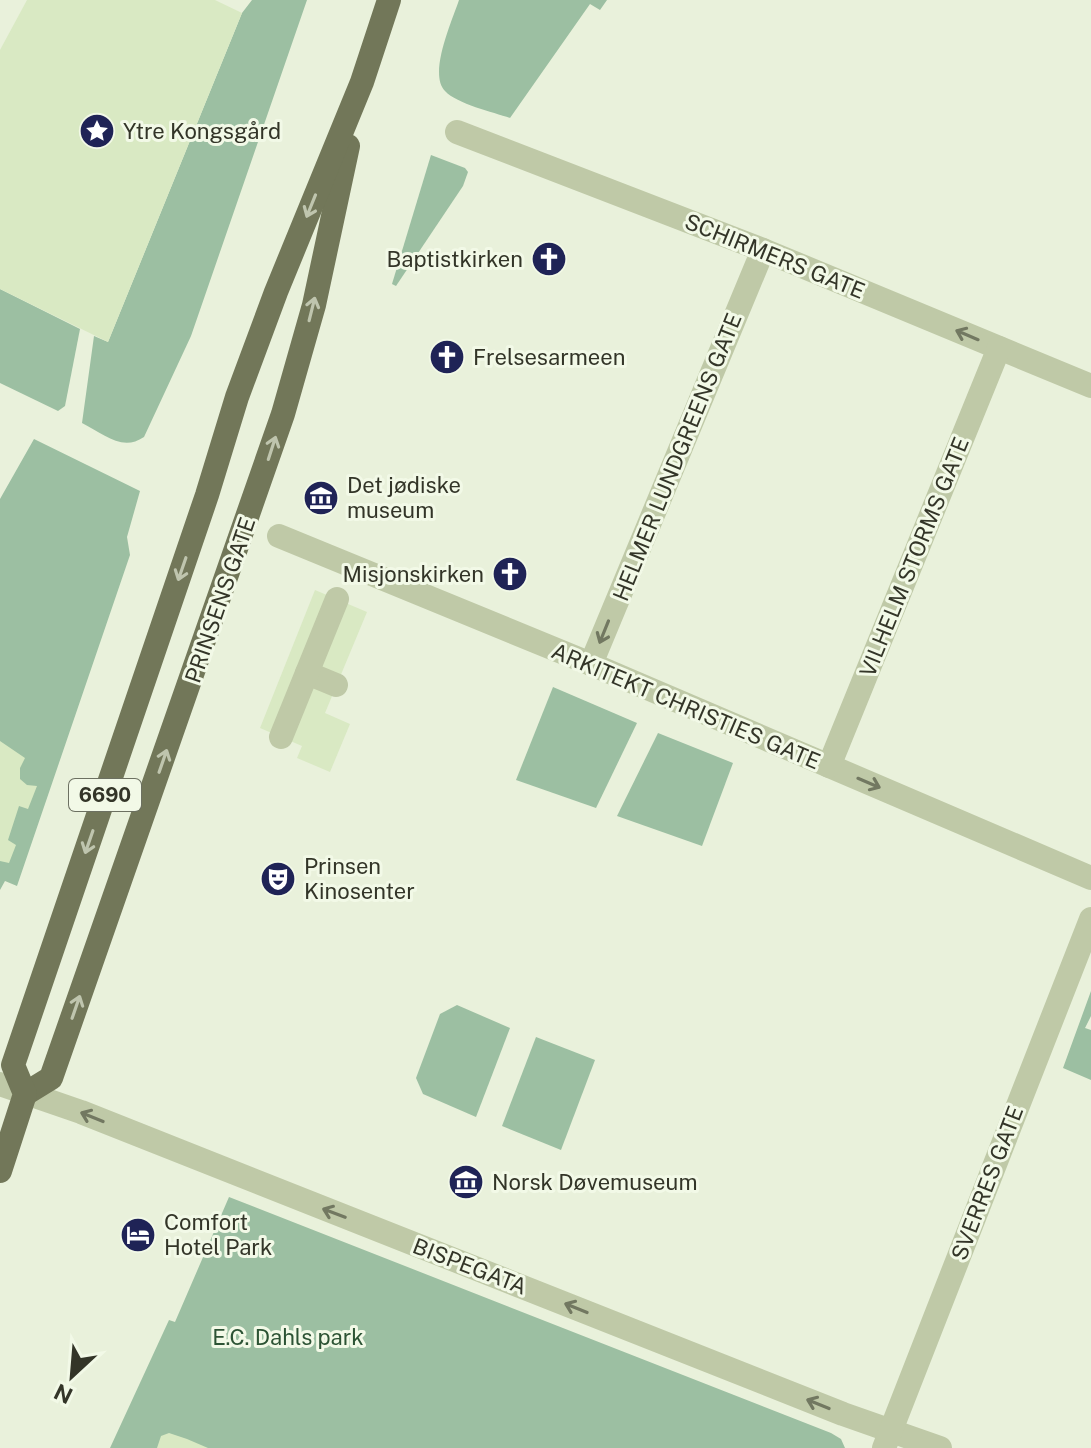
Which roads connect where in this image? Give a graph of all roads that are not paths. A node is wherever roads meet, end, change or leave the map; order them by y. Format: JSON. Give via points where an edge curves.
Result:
{"nodes":[{"id":1,"x":389,"y":0,"type":"edge"},
{"id":2,"x":362,"y":82,"type":"junction"},
{"id":3,"x":457,"y":132,"type":"dead end"},
{"id":4,"x":763,"y":250,"type":"junction"},
{"id":5,"x":999,"y":348,"type":"junction"},
{"id":6,"x":1091,"y":386,"type":"edge"},
{"id":7,"x":279,"y":536,"type":"dead end"},
{"id":8,"x":337,"y":599,"type":"dead end"},
{"id":9,"x":591,"y":664,"type":"junction"},
{"id":10,"x":307,"y":673,"type":"junction"},
{"id":11,"x":336,"y":685,"type":"dead end"},
{"id":12,"x":281,"y":737,"type":"dead end"},
{"id":13,"x":829,"y":766,"type":"junction"},
{"id":14,"x":1091,"y":878,"type":"edge"},
{"id":15,"x":1091,"y":919,"type":"edge"},
{"id":16,"x":0,"y":1084,"type":"edge"},
{"id":17,"x":25,"y":1094,"type":"junction"},
{"id":18,"x":0,"y":1171,"type":"edge"},
{"id":19,"x":888,"y":1439,"type":"edge"},
{"id":20,"x":940,"y":1448,"type":"edge"}],
"edges":[{"from":1,"to":2,"type":"main road","name":"PRINSENS GATE","number":"6690"},
{"from":2,"to":17,"type":"main road","name":"PRINSENS GATE","number":"6690","one_way":true,"via":[[237,397],[13,1065]]},
{"from":17,"to":2,"type":"main road","name":"PRINSENS GATE","number":"6690","one_way":true,"via":[[51,1078],[279,428],[314,305]]},
{"from":3,"to":4,"type":"street","name":"SCHIRMERS GATE"},
{"from":5,"to":4,"type":"street","name":"SCHIRMERS GATE","one_way":true},
{"from":4,"to":9,"type":"street","name":"HELMER LUNDGREENS GATE","one_way":true},
{"from":5,"to":6,"type":"street","name":"SCHIRMERS GATE"},
{"from":5,"to":13,"type":"street","name":"VILHELM STORMS GATE"},
{"from":7,"to":9,"type":"street","name":"ARKITEKT CHRISTIES GATE"},
{"from":8,"to":10,"type":"street"},
{"from":9,"to":13,"type":"street","name":"ARKITEKT CHRISTIES GATE"},
{"from":10,"to":11,"type":"street"},
{"from":10,"to":12,"type":"street"},
{"from":13,"to":14,"type":"street","name":"ARKITEKT CHRISTIES GATE","one_way":true},
{"from":15,"to":19,"type":"street","name":"SVERRES GATE"},
{"from":16,"to":17,"type":"street","name":"BISPEGATA"},
{"from":17,"to":18,"type":"main road"},
{"from":19,"to":17,"type":"street","name":"BISPEGATA","one_way":true,"via":[[843,1414]]},
{"from":19,"to":20,"type":"street","name":"BISPEGATA"}]}
